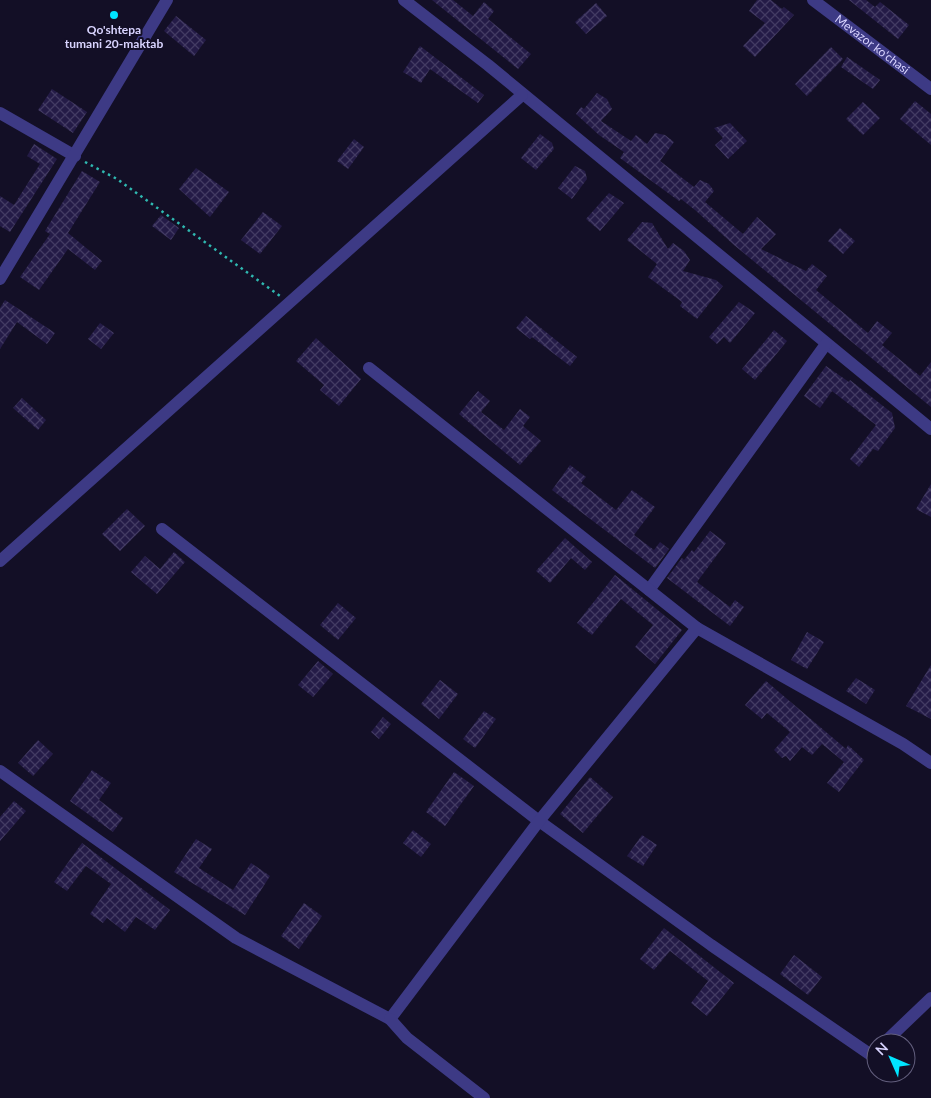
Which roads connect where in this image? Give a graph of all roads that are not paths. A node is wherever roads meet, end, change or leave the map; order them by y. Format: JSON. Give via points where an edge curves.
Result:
{"nodes":[{"id":1,"x":167,"y":0,"type":"edge"},
{"id":2,"x":404,"y":0,"type":"edge"},
{"id":3,"x":813,"y":0,"type":"edge"},
{"id":4,"x":931,"y":89,"type":"edge"},
{"id":5,"x":522,"y":94,"type":"junction"},
{"id":6,"x":0,"y":113,"type":"edge"},
{"id":7,"x":74,"y":156,"type":"junction"},
{"id":8,"x":0,"y":279,"type":"edge"},
{"id":9,"x":826,"y":344,"type":"junction"},
{"id":10,"x":369,"y":368,"type":"dead end"},
{"id":11,"x":931,"y":429,"type":"edge"},
{"id":12,"x":162,"y":529,"type":"dead end"},
{"id":13,"x":0,"y":561,"type":"edge"},
{"id":14,"x":649,"y":590,"type":"junction"},
{"id":15,"x":697,"y":628,"type":"junction"},
{"id":16,"x":931,"y":763,"type":"edge"},
{"id":17,"x":0,"y":771,"type":"edge"},
{"id":18,"x":539,"y":821,"type":"junction"},
{"id":19,"x":931,"y":998,"type":"edge"},
{"id":20,"x":390,"y":1018,"type":"junction"},
{"id":21,"x":894,"y":1033,"type":"edge"},
{"id":22,"x":866,"y":1052,"type":"edge"},
{"id":23,"x":484,"y":1098,"type":"edge"}],
"edges":[{"from":1,"to":7,"type":"street"},
{"from":2,"to":5,"type":"street"},
{"from":3,"to":4,"type":"street","name":"Mevazor ko'chasi"},
{"from":5,"to":9,"type":"street"},
{"from":5,"to":13,"type":"street"},
{"from":6,"to":7,"type":"street"},
{"from":7,"to":8,"type":"street"},
{"from":9,"to":11,"type":"street"},
{"from":9,"to":14,"type":"street"},
{"from":10,"to":14,"type":"street"},
{"from":12,"to":18,"type":"street"},
{"from":14,"to":15,"type":"street"},
{"from":15,"to":16,"type":"street"},
{"from":15,"to":18,"type":"street"},
{"from":17,"to":20,"type":"street","via":[[236,938]]},
{"from":18,"to":20,"type":"street"},
{"from":18,"to":22,"type":"street","via":[[711,946]]},
{"from":19,"to":21,"type":"street"},
{"from":20,"to":23,"type":"street","via":[[407,1038]]}]}
